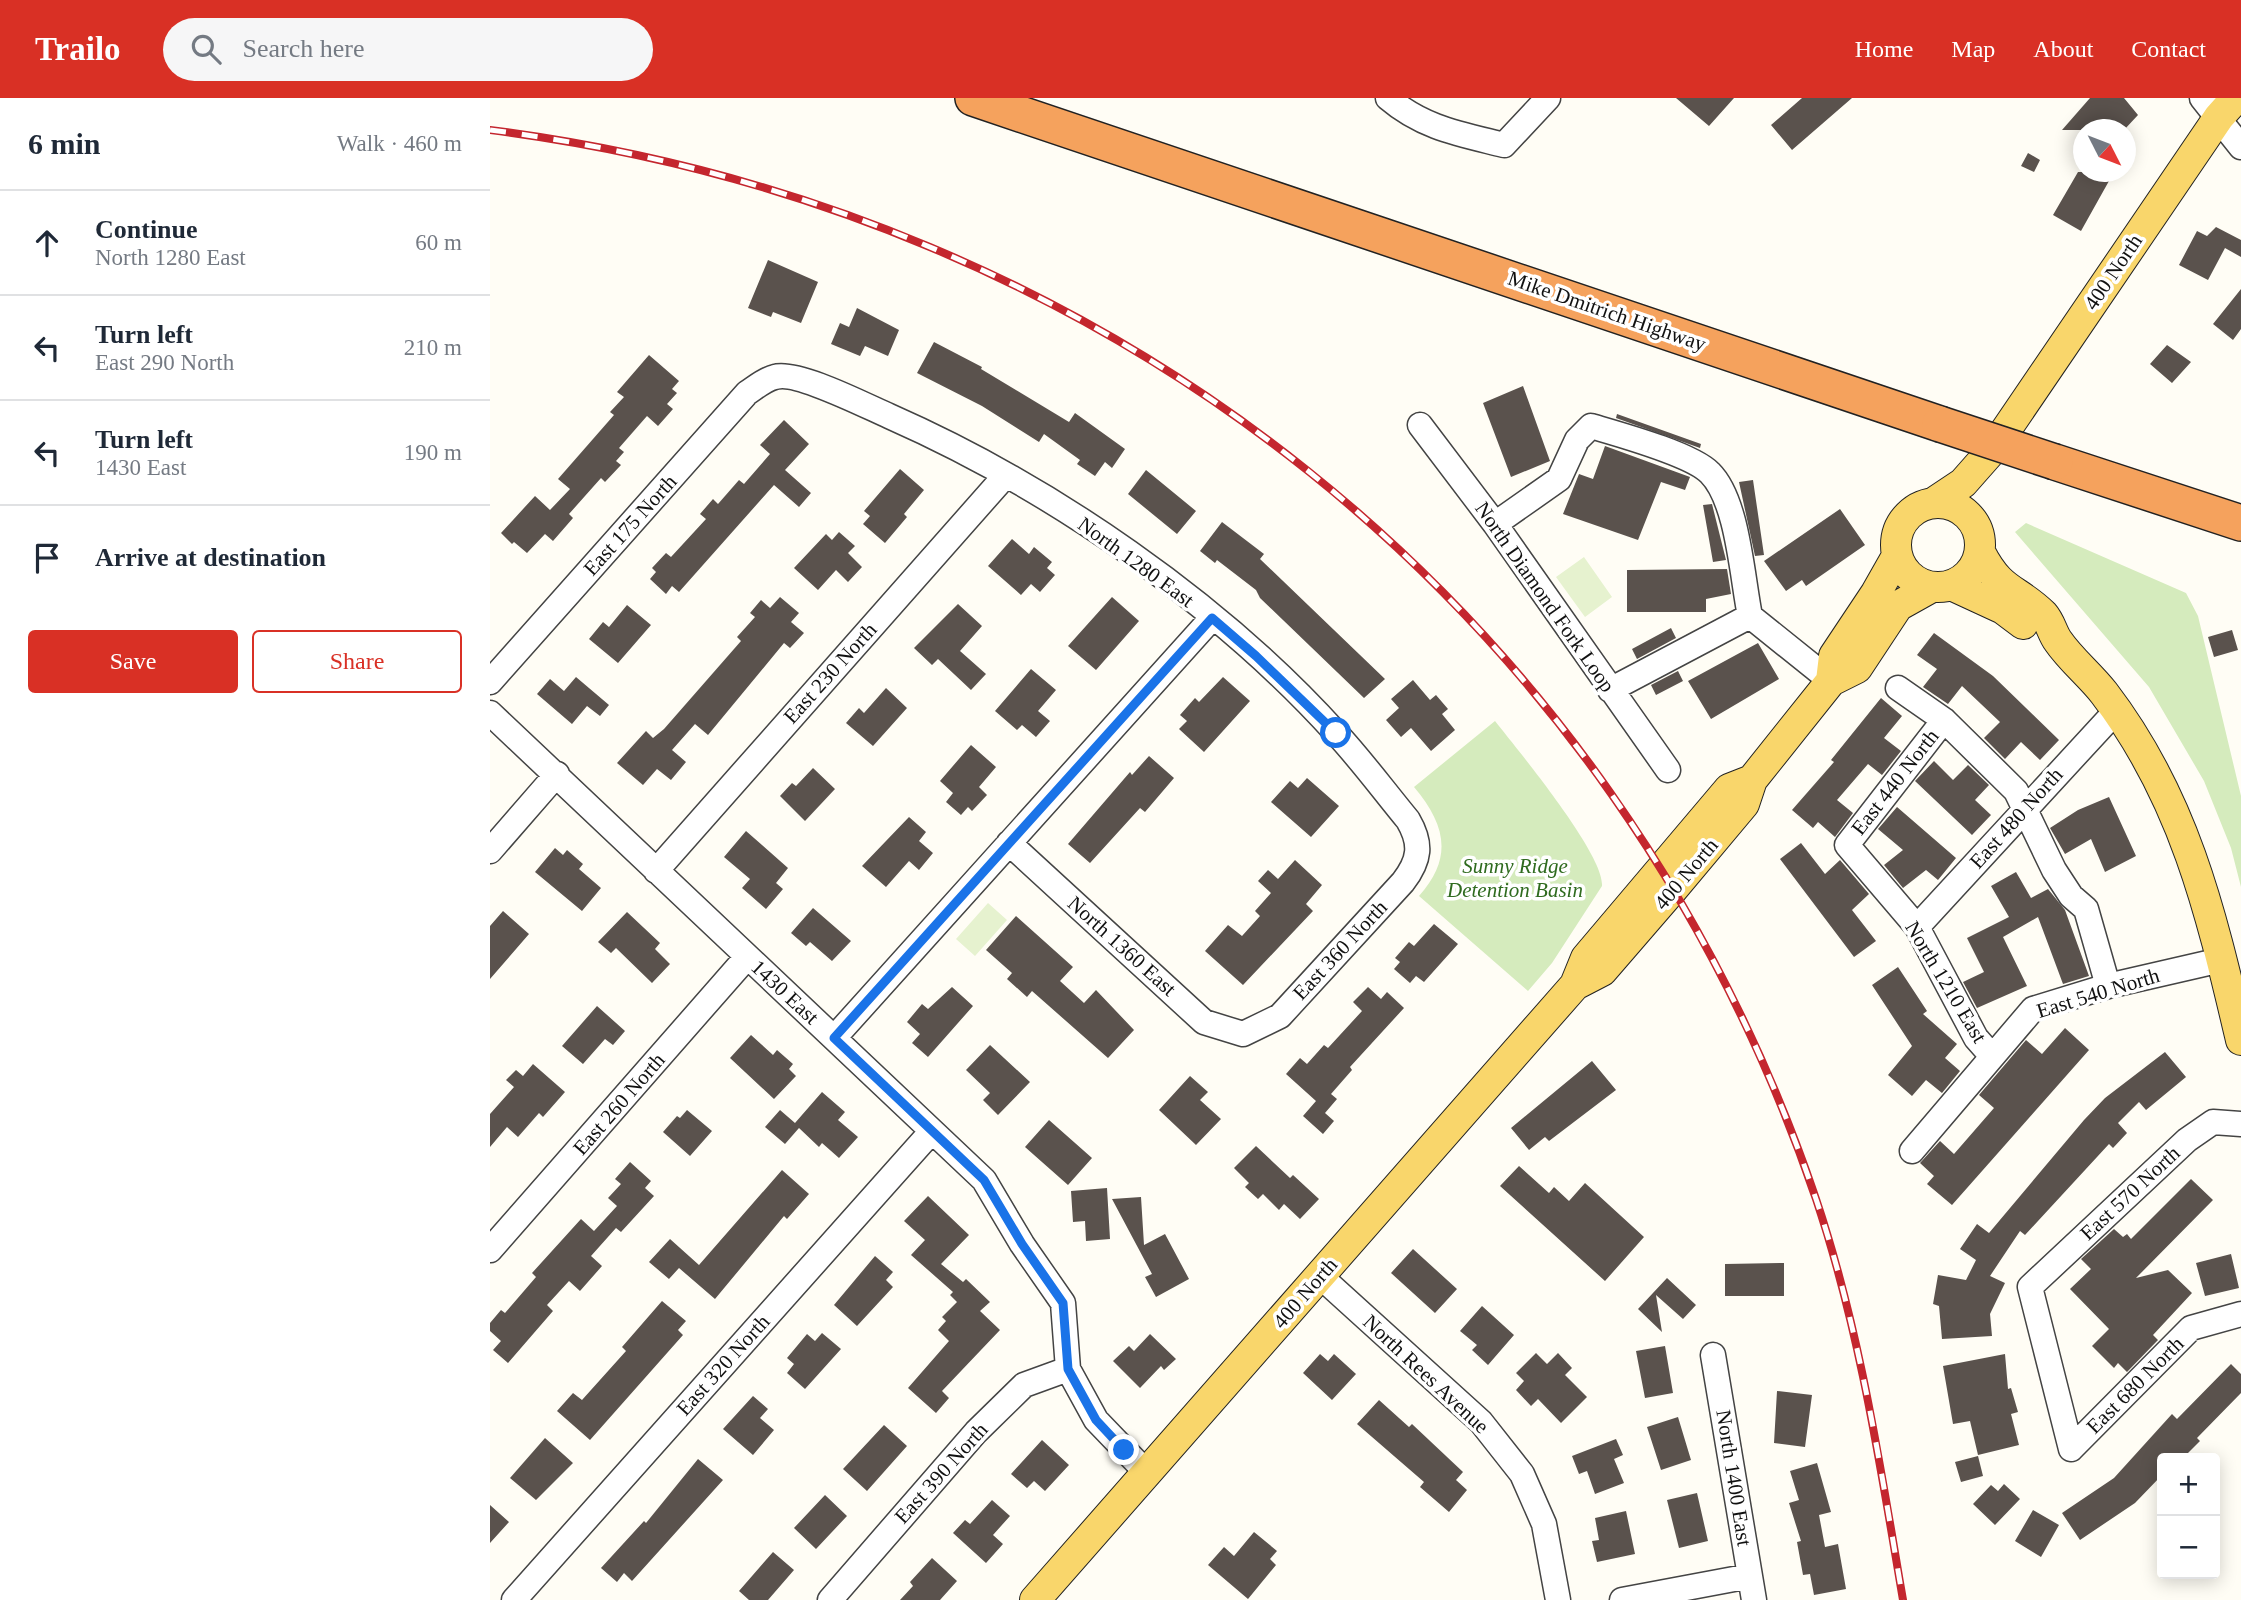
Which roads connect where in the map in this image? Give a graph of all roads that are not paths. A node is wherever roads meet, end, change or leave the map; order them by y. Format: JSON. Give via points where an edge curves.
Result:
{"nodes":[{"id":1,"x":973,"y":98,"type":"edge"},
{"id":2,"x":1388,"y":98,"type":"edge"},
{"id":3,"x":1548,"y":98,"type":"edge"},
{"id":4,"x":2219,"y":104,"type":"edge"},
{"id":5,"x":2241,"y":147,"type":"edge"},
{"id":6,"x":776,"y":376,"type":"joint"},
{"id":7,"x":1420,"y":425,"type":"dead end"},
{"id":8,"x":1993,"y":449,"type":"junction"},
{"id":9,"x":1005,"y":476,"type":"junction"},
{"id":10,"x":1936,"y":501,"type":"junction"},
{"id":11,"x":2241,"y":523,"type":"edge"},
{"id":12,"x":1495,"y":524,"type":"junction"},
{"id":13,"x":1979,"y":539,"type":"junction"},
{"id":14,"x":1897,"y":556,"type":"junction"},
{"id":15,"x":1941,"y":586,"type":"junction"},
{"id":16,"x":1750,"y":616,"type":"junction"},
{"id":17,"x":1212,"y":618,"type":"junction"},
{"id":18,"x":2056,"y":640,"type":"junction"},
{"id":19,"x":1831,"y":681,"type":"junction"},
{"id":20,"x":490,"y":682,"type":"edge"},
{"id":21,"x":1898,"y":688,"type":"dead end"},
{"id":22,"x":1610,"y":690,"type":"junction"},
{"id":23,"x":2117,"y":710,"type":"junction"},
{"id":24,"x":490,"y":713,"type":"edge"},
{"id":25,"x":1944,"y":720,"type":"junction"},
{"id":26,"x":1668,"y":770,"type":"dead end"},
{"id":27,"x":557,"y":774,"type":"junction"},
{"id":28,"x":2025,"y":807,"type":"junction"},
{"id":29,"x":1009,"y":843,"type":"junction"},
{"id":30,"x":1847,"y":845,"type":"joint"},
{"id":31,"x":1419,"y":849,"type":"joint"},
{"id":32,"x":490,"y":851,"type":"edge"},
{"id":33,"x":656,"y":871,"type":"junction"},
{"id":34,"x":1917,"y":927,"type":"junction"},
{"id":35,"x":747,"y":957,"type":"junction"},
{"id":36,"x":2221,"y":960,"type":"junction"},
{"id":37,"x":2108,"y":986,"type":"junction"},
{"id":38,"x":1243,"y":1034,"type":"joint"},
{"id":39,"x":834,"y":1038,"type":"junction"},
{"id":40,"x":2241,"y":1040,"type":"edge"},
{"id":41,"x":1991,"y":1055,"type":"junction"},
{"id":42,"x":2241,"y":1124,"type":"edge"},
{"id":43,"x":932,"y":1131,"type":"junction"},
{"id":44,"x":1912,"y":1151,"type":"dead end"},
{"id":45,"x":490,"y":1250,"type":"edge"},
{"id":46,"x":1320,"y":1276,"type":"junction"},
{"id":47,"x":2241,"y":1314,"type":"edge"},
{"id":48,"x":1713,"y":1355,"type":"dead end"},
{"id":49,"x":1068,"y":1369,"type":"junction"},
{"id":50,"x":2071,"y":1449,"type":"joint"},
{"id":51,"x":1146,"y":1472,"type":"junction"},
{"id":52,"x":1750,"y":1576,"type":"junction"},
{"id":53,"x":514,"y":1600,"type":"edge"},
{"id":54,"x":830,"y":1600,"type":"edge"},
{"id":55,"x":1035,"y":1600,"type":"edge"},
{"id":56,"x":1558,"y":1600,"type":"edge"},
{"id":57,"x":1622,"y":1600,"type":"edge"},
{"id":58,"x":1754,"y":1600,"type":"edge"}],
"edges":[{"from":1,"to":11,"type":"highway","name":"Mike Dmitrich Highway","bridge":true},
{"from":2,"to":3,"type":"street","via":[[1409,116],[1504,145]]},
{"from":4,"to":5,"type":"street"},
{"from":4,"to":8,"type":"main road","name":"400 North"},
{"from":6,"to":9,"type":"street","name":"North 1280 East","via":[[832,391],[931,435]]},
{"from":6,"to":20,"type":"street","name":"East 175 North","via":[[747,393]]},
{"from":7,"to":12,"type":"street","name":"North Diamond Fork Loop"},
{"from":8,"to":10,"type":"main road","name":"400 North","via":[[1963,483]]},
{"from":8,"to":13,"type":"main road"},
{"from":9,"to":17,"type":"street","name":"North 1280 East","via":[[1160,575]]},
{"from":9,"to":33,"type":"street","name":"East 230 North"},
{"from":10,"to":13,"type":"main road","via":[[1962,510]]},
{"from":10,"to":14,"type":"main road","via":[[1905,519],[1897,536]]},
{"from":12,"to":16,"type":"street","via":[[1559,479],[1577,440],[1591,426],[1655,445],[1709,472],[1727,498]]},
{"from":12,"to":22,"type":"street","name":"North Diamond Fork Loop"},
{"from":13,"to":15,"type":"main road","via":[[1970,572]]},
{"from":13,"to":18,"type":"main road","via":[[1991,573],[2004,588],[2043,614]]},
{"from":14,"to":15,"type":"main road","via":[[1910,575]]},
{"from":14,"to":19,"type":"main road","via":[[1834,656]]},
{"from":15,"to":18,"type":"main road","via":[[2003,609],[2037,636]]},
{"from":15,"to":19,"type":"main road","via":[[1898,606],[1857,667]]},
{"from":16,"to":19,"type":"street"},
{"from":16,"to":22,"type":"street"},
{"from":17,"to":29,"type":"street"},
{"from":17,"to":31,"type":"street","name":"North 1280 East","via":[[1336,733],[1408,820]]},
{"from":18,"to":23,"type":"main road"},
{"from":19,"to":46,"type":"main road","name":"400 North","via":[[1752,780],[1729,789],[1586,958],[1575,985]]},
{"from":21,"to":25,"type":"street"},
{"from":22,"to":26,"type":"street","name":"North Diamond Fork Loop"},
{"from":23,"to":28,"type":"street","name":"East 480 North"},
{"from":23,"to":36,"type":"main road","via":[[2164,787],[2193,862]]},
{"from":24,"to":27,"type":"street","name":"1430 East"},
{"from":25,"to":28,"type":"street","via":[[2016,791]]},
{"from":25,"to":30,"type":"street","name":"East 440 North"},
{"from":27,"to":32,"type":"street"},
{"from":27,"to":33,"type":"street","name":"1430 East"},
{"from":28,"to":34,"type":"street","name":"East 480 North"},
{"from":28,"to":37,"type":"street","via":[[2054,870],[2086,909]]},
{"from":29,"to":38,"type":"street","name":"North 1360 East","via":[[1204,1022]]},
{"from":29,"to":39,"type":"street"},
{"from":30,"to":34,"type":"street","name":"North 1210 East"},
{"from":31,"to":38,"type":"street","name":"East 360 North","via":[[1415,866],[1403,882],[1280,1016]]},
{"from":33,"to":35,"type":"street","name":"1430 East"},
{"from":34,"to":41,"type":"street","name":"North 1210 East","via":[[1976,1038]]},
{"from":35,"to":39,"type":"street","name":"1430 East"},
{"from":35,"to":45,"type":"street","name":"East 260 North"},
{"from":36,"to":37,"type":"street","name":"East 540 North"},
{"from":36,"to":40,"type":"main road"},
{"from":37,"to":41,"type":"street","name":"East 540 North","via":[[2033,1009]]},
{"from":39,"to":43,"type":"street","name":"1430 East"},
{"from":41,"to":44,"type":"street","name":"East 540 North"},
{"from":42,"to":50,"type":"street","name":"East 570 North","via":[[2213,1122],[2187,1140],[2030,1287]]},
{"from":43,"to":49,"type":"street","name":"1430 East","via":[[984,1180],[1063,1303]]},
{"from":43,"to":53,"type":"street","name":"East 320 North"},
{"from":46,"to":51,"type":"main road","name":"400 North"},
{"from":46,"to":56,"type":"street","name":"North Rees Avenue","via":[[1481,1422],[1522,1474],[1544,1524]]},
{"from":47,"to":50,"type":"street","name":"East 680 North","via":[[2191,1328]]},
{"from":48,"to":52,"type":"street","name":"North 1400 East"},
{"from":49,"to":51,"type":"street","name":"1430 East","via":[[1096,1420]]},
{"from":49,"to":54,"type":"street","name":"East 390 North","via":[[1024,1385],[976,1432]]},
{"from":51,"to":55,"type":"main road","name":"400 North"},
{"from":52,"to":57,"type":"street"},
{"from":52,"to":58,"type":"street","name":"North 1400 East"}]}
